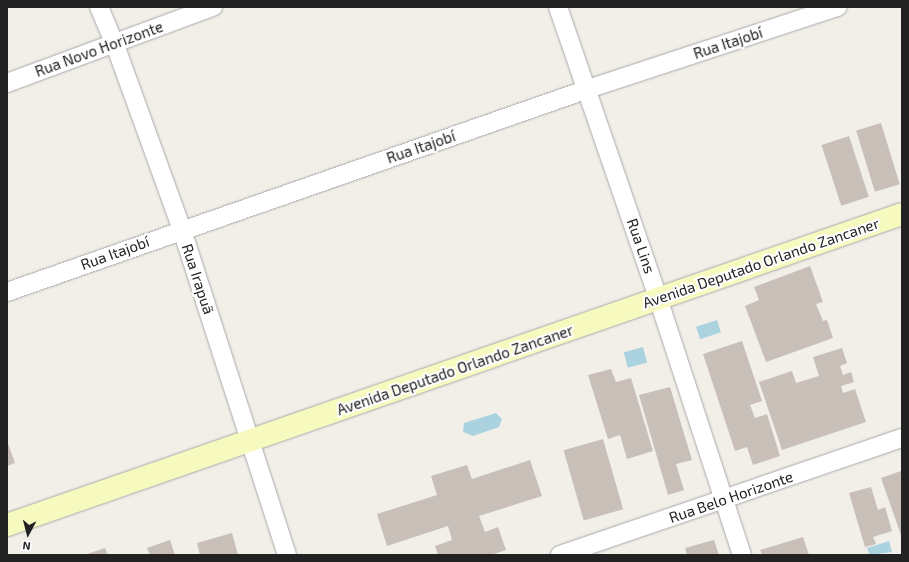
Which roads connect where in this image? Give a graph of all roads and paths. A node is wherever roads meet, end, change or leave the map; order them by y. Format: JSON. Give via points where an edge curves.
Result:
{"nodes":[{"id":1,"x":99,"y":7,"type":"edge"},
{"id":2,"x":213,"y":7,"type":"edge"},
{"id":3,"x":558,"y":7,"type":"edge"},
{"id":4,"x":838,"y":7,"type":"edge"},
{"id":5,"x":114,"y":42,"type":"junction"},
{"id":6,"x":7,"y":83,"type":"edge"},
{"id":7,"x":588,"y":89,"type":"junction"},
{"id":8,"x":902,"y":214,"type":"edge"},
{"id":9,"x":182,"y":230,"type":"junction"},
{"id":10,"x":7,"y":292,"type":"edge"},
{"id":11,"x":658,"y":298,"type":"junction"},
{"id":12,"x":902,"y":438,"type":"edge"},
{"id":13,"x":250,"y":442,"type":"junction"},
{"id":14,"x":723,"y":499,"type":"junction"},
{"id":15,"x":7,"y":525,"type":"edge"},
{"id":16,"x":287,"y":555,"type":"edge"},
{"id":17,"x":560,"y":555,"type":"edge"},
{"id":18,"x":742,"y":555,"type":"edge"}],
"edges":[{"from":1,"to":5,"type":"street","name":"Rua Irapuã"},
{"from":2,"to":5,"type":"street","name":"Rua Novo Horizonte"},
{"from":3,"to":7,"type":"street","name":"Rua Lins"},
{"from":4,"to":7,"type":"street","name":"Rua Itajobí"},
{"from":5,"to":6,"type":"street","name":"Rua Novo Horizonte"},
{"from":5,"to":9,"type":"street","name":"Rua Irapuã"},
{"from":7,"to":9,"type":"street","name":"Rua Itajobí"},
{"from":7,"to":11,"type":"street","name":"Rua Lins"},
{"from":8,"to":11,"type":"street","name":"Avenida Deputado Orlando Zancaner"},
{"from":9,"to":10,"type":"street","name":"Rua Itajobí"},
{"from":9,"to":13,"type":"street","name":"Rua Irapuã"},
{"from":11,"to":13,"type":"street","name":"Avenida Deputado Orlando Zancaner"},
{"from":11,"to":14,"type":"street","name":"Rua Lins"},
{"from":12,"to":14,"type":"street","name":"Rua Belo Horizonte"},
{"from":13,"to":15,"type":"street","name":"Avenida Deputado Orlando Zancaner"},
{"from":13,"to":16,"type":"street","name":"Rua Irapuã"},
{"from":14,"to":17,"type":"street","name":"Rua Belo Horizonte"},
{"from":14,"to":18,"type":"street","name":"Rua Lins"}]}
